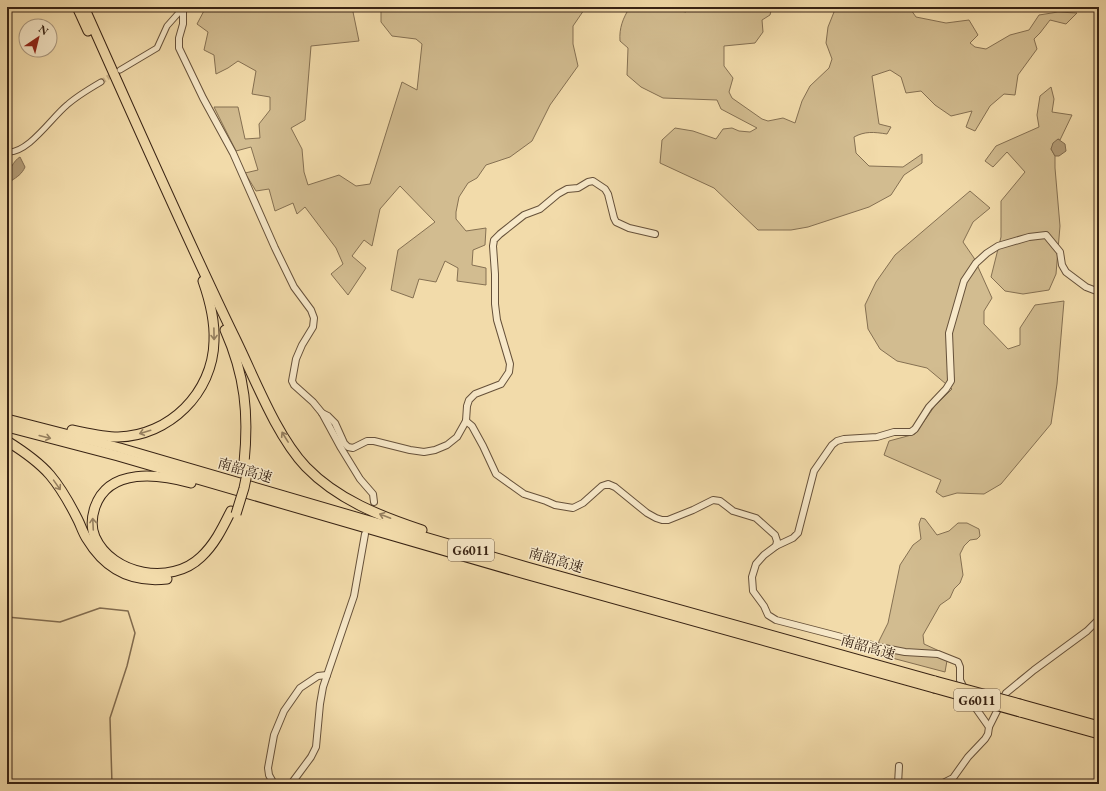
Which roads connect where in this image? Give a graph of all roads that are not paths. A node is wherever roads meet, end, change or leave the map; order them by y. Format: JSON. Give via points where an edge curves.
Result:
{"nodes":[{"id":1,"x":77,"y":7,"type":"edge"},
{"id":2,"x":84,"y":7,"type":"edge"},
{"id":3,"x":183,"y":7,"type":"edge"},
{"id":4,"x":120,"y":70,"type":"tunnel mouth"},
{"id":5,"x":101,"y":82,"type":"tunnel mouth"},
{"id":6,"x":7,"y":152,"type":"edge"},
{"id":7,"x":655,"y":234,"type":"dead end"},
{"id":8,"x":199,"y":269,"type":"junction"},
{"id":9,"x":1099,"y":292,"type":"edge"},
{"id":10,"x":233,"y":334,"type":"junction"},
{"id":11,"x":7,"y":413,"type":"edge"},
{"id":12,"x":322,"y":413,"type":"junction"},
{"id":13,"x":7,"y":419,"type":"edge"},
{"id":14,"x":466,"y":421,"type":"junction"},
{"id":15,"x":7,"y":427,"type":"edge"},
{"id":16,"x":7,"y":441,"type":"edge"},
{"id":17,"x":247,"y":463,"type":"junction"},
{"id":18,"x":374,"y":502,"type":"dead end"},
{"id":19,"x":233,"y":512,"type":"junction"},
{"id":20,"x":341,"y":520,"type":"junction"},
{"id":21,"x":364,"y":534,"type":"dead end"},
{"id":22,"x":776,"y":546,"type":"junction"},
{"id":23,"x":527,"y":567,"type":"junction"},
{"id":24,"x":1099,"y":619,"type":"edge"},
{"id":25,"x":327,"y":675,"type":"junction"},
{"id":26,"x":935,"y":684,"type":"junction"},
{"id":27,"x":1020,"y":708,"type":"junction"},
{"id":28,"x":1099,"y":726,"type":"edge"},
{"id":29,"x":989,"y":727,"type":"junction"},
{"id":30,"x":1099,"y":734,"type":"edge"},
{"id":31,"x":899,"y":766,"type":"dead end"},
{"id":32,"x":274,"y":784,"type":"edge"},
{"id":33,"x":292,"y":784,"type":"edge"},
{"id":34,"x":898,"y":784,"type":"edge"},
{"id":35,"x":941,"y":784,"type":"edge"}],
"edges":[{"from":1,"to":8,"type":"highway"},
{"from":2,"to":10,"type":"highway"},
{"from":3,"to":4,"type":"street","via":[[168,26],[157,48]]},
{"from":3,"to":12,"type":"street","via":[[179,48],[202,98],[233,153],[294,287],[314,318],[313,327],[296,359],[292,380]]},
{"from":5,"to":6,"type":"street","via":[[67,104],[18,151]]},
{"from":7,"to":14,"type":"street","via":[[616,222],[608,194],[593,181],[558,194],[540,209],[524,215],[500,234],[494,240],[493,246],[495,304],[510,364],[509,372],[501,384],[475,394],[469,400]]},
{"from":8,"to":11,"type":"highway","one_way":true,"via":[[214,324],[213,355],[204,382],[186,408],[173,419],[156,429],[117,437],[88,433]]},
{"from":8,"to":17,"type":"highway","via":[[228,336],[242,379],[247,420]]},
{"from":9,"to":22,"type":"street","via":[[1086,287],[1066,272],[1060,252],[1046,235],[1013,241],[987,253],[964,280],[949,333],[951,374],[946,389],[911,432],[894,432],[877,437],[837,441],[814,471],[798,533]]},
{"from":10,"to":17,"type":"highway","via":[[244,365],[252,413],[252,434]]},
{"from":23,"to":10,"type":"highway","one_way":true,"via":[[374,512],[330,488],[306,467],[290,446],[270,412]]},
{"from":12,"to":14,"type":"street","via":[[335,423],[344,443],[352,448],[367,441],[424,452],[436,450],[448,445],[457,437]]},
{"from":12,"to":18,"type":"street","via":[[360,479],[372,494]]},
{"from":13,"to":23,"type":"highway","name":"南韶高速","number":"G6011","via":[[120,448]]},
{"from":14,"to":22,"type":"street","via":[[484,446],[496,474],[524,494],[555,505],[574,508],[608,484],[662,520],[668,520],[713,500],[720,501],[733,511],[756,518],[775,535]]},
{"from":15,"to":20,"type":"highway","name":"南韶高速","number":"G6011","one_way":true},
{"from":16,"to":19,"type":"highway","one_way":true,"via":[[30,456],[50,475],[97,554],[108,565],[139,579],[172,578],[188,573],[201,564],[215,551],[226,533]]},
{"from":17,"to":19,"type":"highway"},
{"from":19,"to":20,"type":"highway","one_way":true,"via":[[201,558],[190,566],[158,574],[124,567],[110,558],[100,547],[92,523],[97,501],[104,492],[125,478],[141,475],[183,481]]},
{"from":20,"to":26,"type":"highway","name":"南韶高速","number":"G6011","via":[[525,574]]},
{"from":21,"to":25,"type":"street","via":[[354,596]]},
{"from":22,"to":29,"type":"street","via":[[764,554],[756,564],[752,577],[753,592],[771,617],[884,648],[938,654],[958,662],[960,680]]},
{"from":23,"to":26,"type":"highway","name":"南韶高速","number":"G6011"},
{"from":24,"to":29,"type":"street","via":[[1006,693]]},
{"from":25,"to":32,"type":"street","via":[[318,676],[300,688],[284,711],[274,735],[268,768]]},
{"from":25,"to":33,"type":"street","via":[[320,704],[316,747]]},
{"from":26,"to":27,"type":"highway","name":"南韶高速","number":"G6011","bridge":true},
{"from":27,"to":28,"type":"highway","name":"南韶高速","number":"G6011"},
{"from":27,"to":30,"type":"highway","name":"南韶高速","number":"G6011"},
{"from":29,"to":35,"type":"street","via":[[985,739],[953,778]]},
{"from":31,"to":34,"type":"street"}]}
